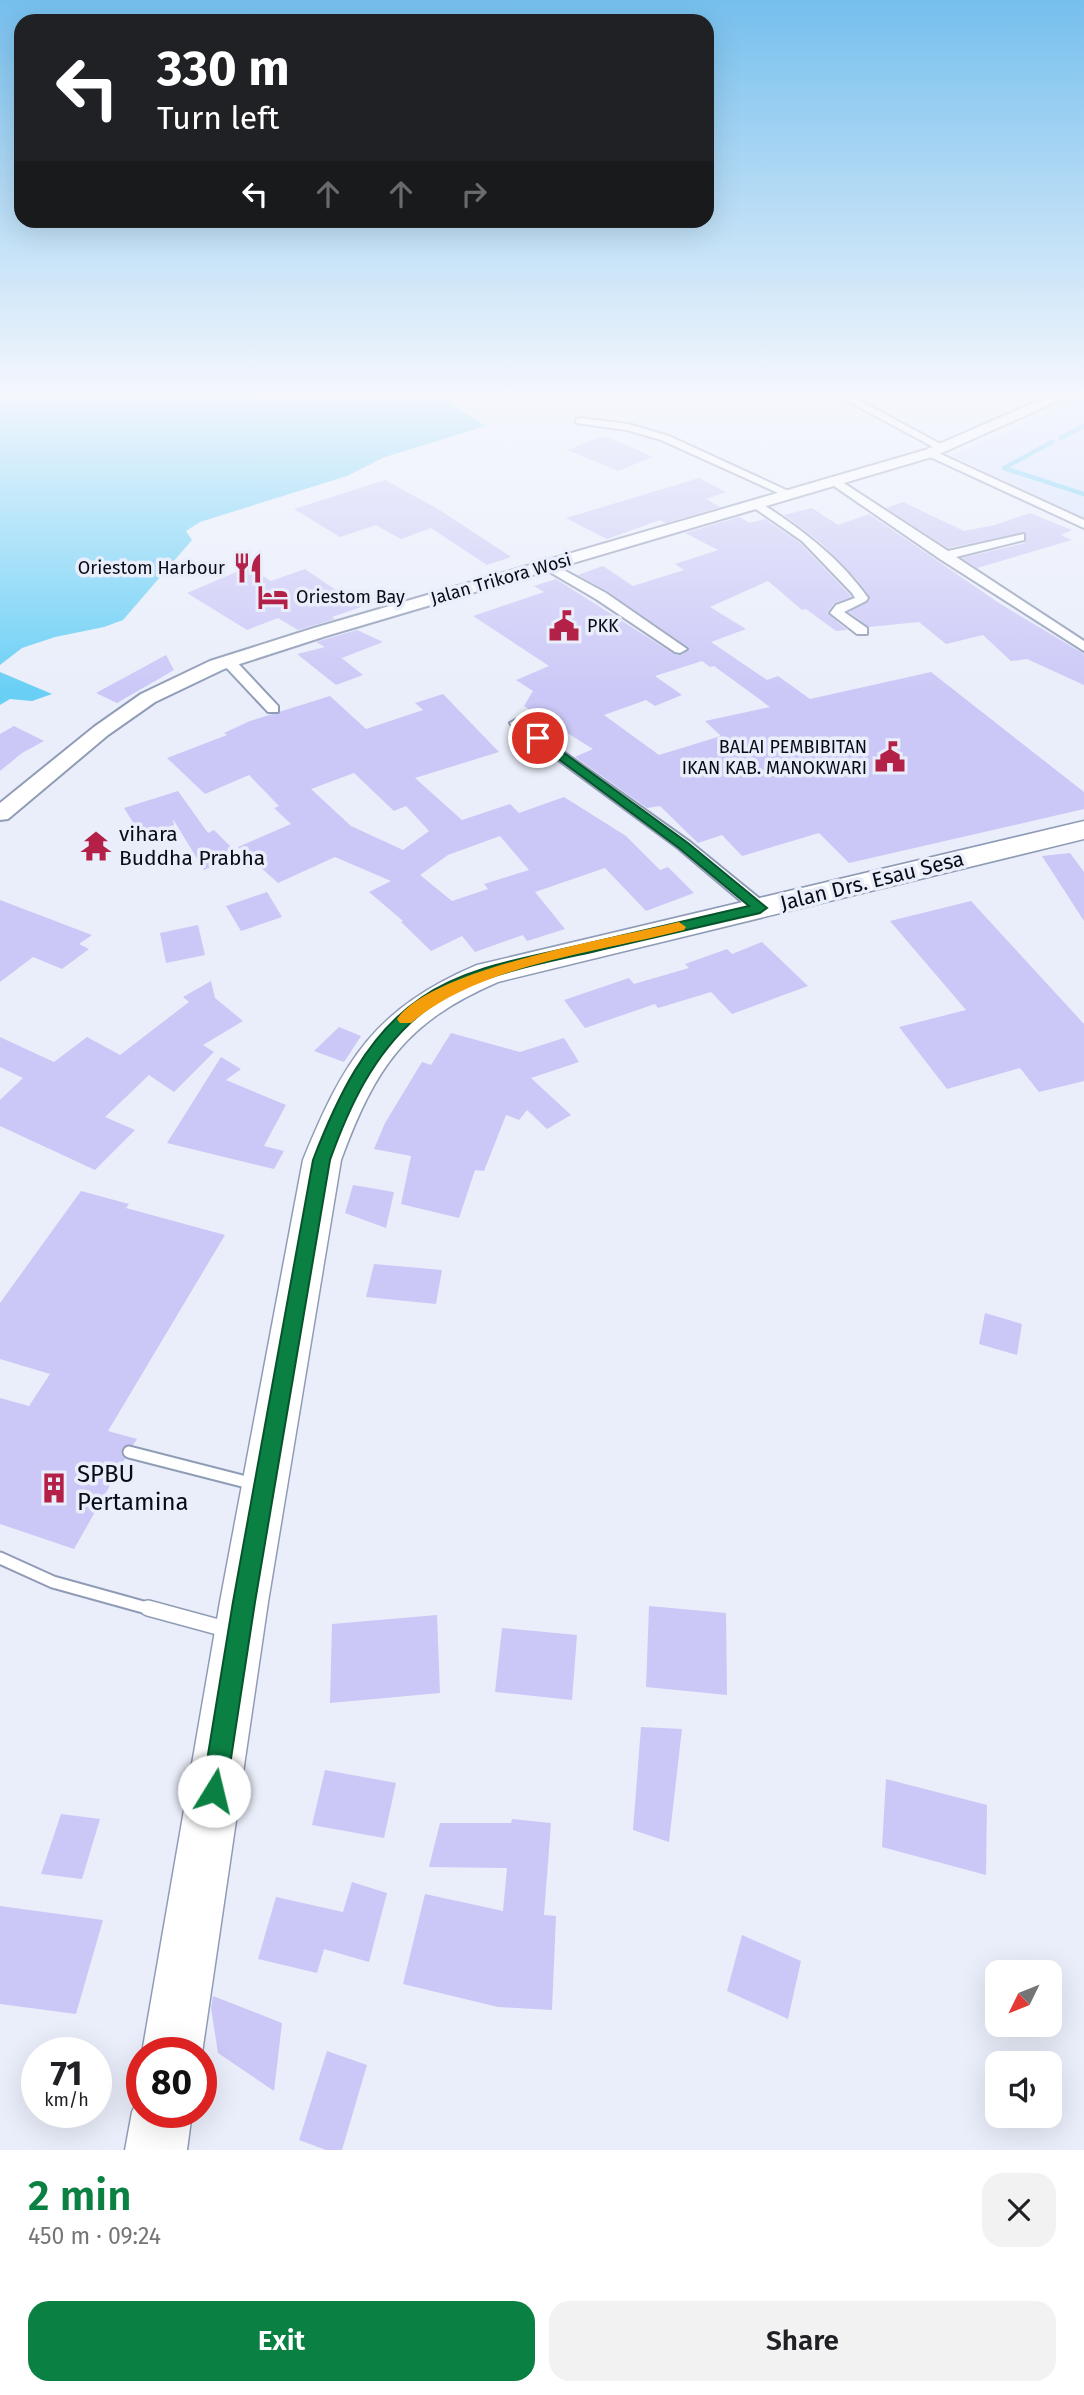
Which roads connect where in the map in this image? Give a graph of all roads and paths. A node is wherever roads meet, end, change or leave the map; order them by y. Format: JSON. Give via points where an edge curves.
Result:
{"nodes":[{"id":1,"x":783,"y":491,"type":"edge"},
{"id":2,"x":803,"y":491,"type":"edge"},
{"id":3,"x":849,"y":491,"type":"edge"},
{"id":4,"x":1018,"y":491,"type":"edge"},
{"id":5,"x":791,"y":495,"type":"junction"},
{"id":6,"x":757,"y":505,"type":"junction"},
{"id":7,"x":1084,"y":524,"type":"edge"},
{"id":8,"x":1020,"y":537,"type":"dead end"},
{"id":9,"x":944,"y":556,"type":"junction"},
{"id":10,"x":547,"y":565,"type":"junction"},
{"id":11,"x":862,"y":631,"type":"dead end"},
{"id":12,"x":1084,"y":646,"type":"edge"},
{"id":13,"x":680,"y":649,"type":"dead end"},
{"id":14,"x":228,"y":661,"type":"junction"},
{"id":15,"x":273,"y":709,"type":"dead end"},
{"id":16,"x":517,"y":723,"type":"dead end"},
{"id":17,"x":0,"y":814,"type":"edge"},
{"id":18,"x":1084,"y":830,"type":"edge"},
{"id":19,"x":760,"y":908,"type":"junction"},
{"id":20,"x":129,"y":1452,"type":"dead end"},
{"id":21,"x":264,"y":1487,"type":"junction"},
{"id":22,"x":0,"y":1558,"type":"edge"},
{"id":23,"x":239,"y":1633,"type":"junction"},
{"id":24,"x":175,"y":2037,"type":"edge"},
{"id":25,"x":159,"y":2128,"type":"edge"},
{"id":26,"x":156,"y":2150,"type":"edge"}],
"edges":[{"from":1,"to":5,"type":"street"},
{"from":2,"to":5,"type":"street","name":"Jalan Trikora Wosi"},
{"from":3,"to":9,"type":"street"},
{"from":4,"to":7,"type":"street"},
{"from":5,"to":6,"type":"street","name":"Jalan Trikora Wosi"},
{"from":6,"to":10,"type":"street","name":"Jalan Trikora Wosi"},
{"from":6,"to":11,"type":"street","via":[[806,538],[848,580],[862,598],[836,613]]},
{"from":8,"to":9,"type":"street"},
{"from":9,"to":12,"type":"street"},
{"from":10,"to":13,"type":"street"},
{"from":10,"to":14,"type":"street","name":"Jalan Trikora Wosi"},
{"from":14,"to":15,"type":"street"},
{"from":14,"to":17,"type":"street","name":"Jalan Trikora Wosi","via":[[148,698]]},
{"from":16,"to":19,"type":"street","via":[[684,845]]},
{"from":18,"to":19,"type":"highway","name":"Jalan Drs. Esau Sesa"},
{"from":19,"to":21,"type":"highway","name":"Jalan Drs. Esau Sesa","via":[[508,967],[464,982],[427,1001],[378,1048],[338,1116],[322,1160]]},
{"from":20,"to":21,"type":"lane"},
{"from":21,"to":23,"type":"highway","name":"Jalan Drs. Esau Sesa"},
{"from":22,"to":23,"type":"lane","via":[[53,1582]]},
{"from":23,"to":24,"type":"highway","name":"Jalan Drs. Esau Sesa"},
{"from":25,"to":26,"type":"highway"}]}
